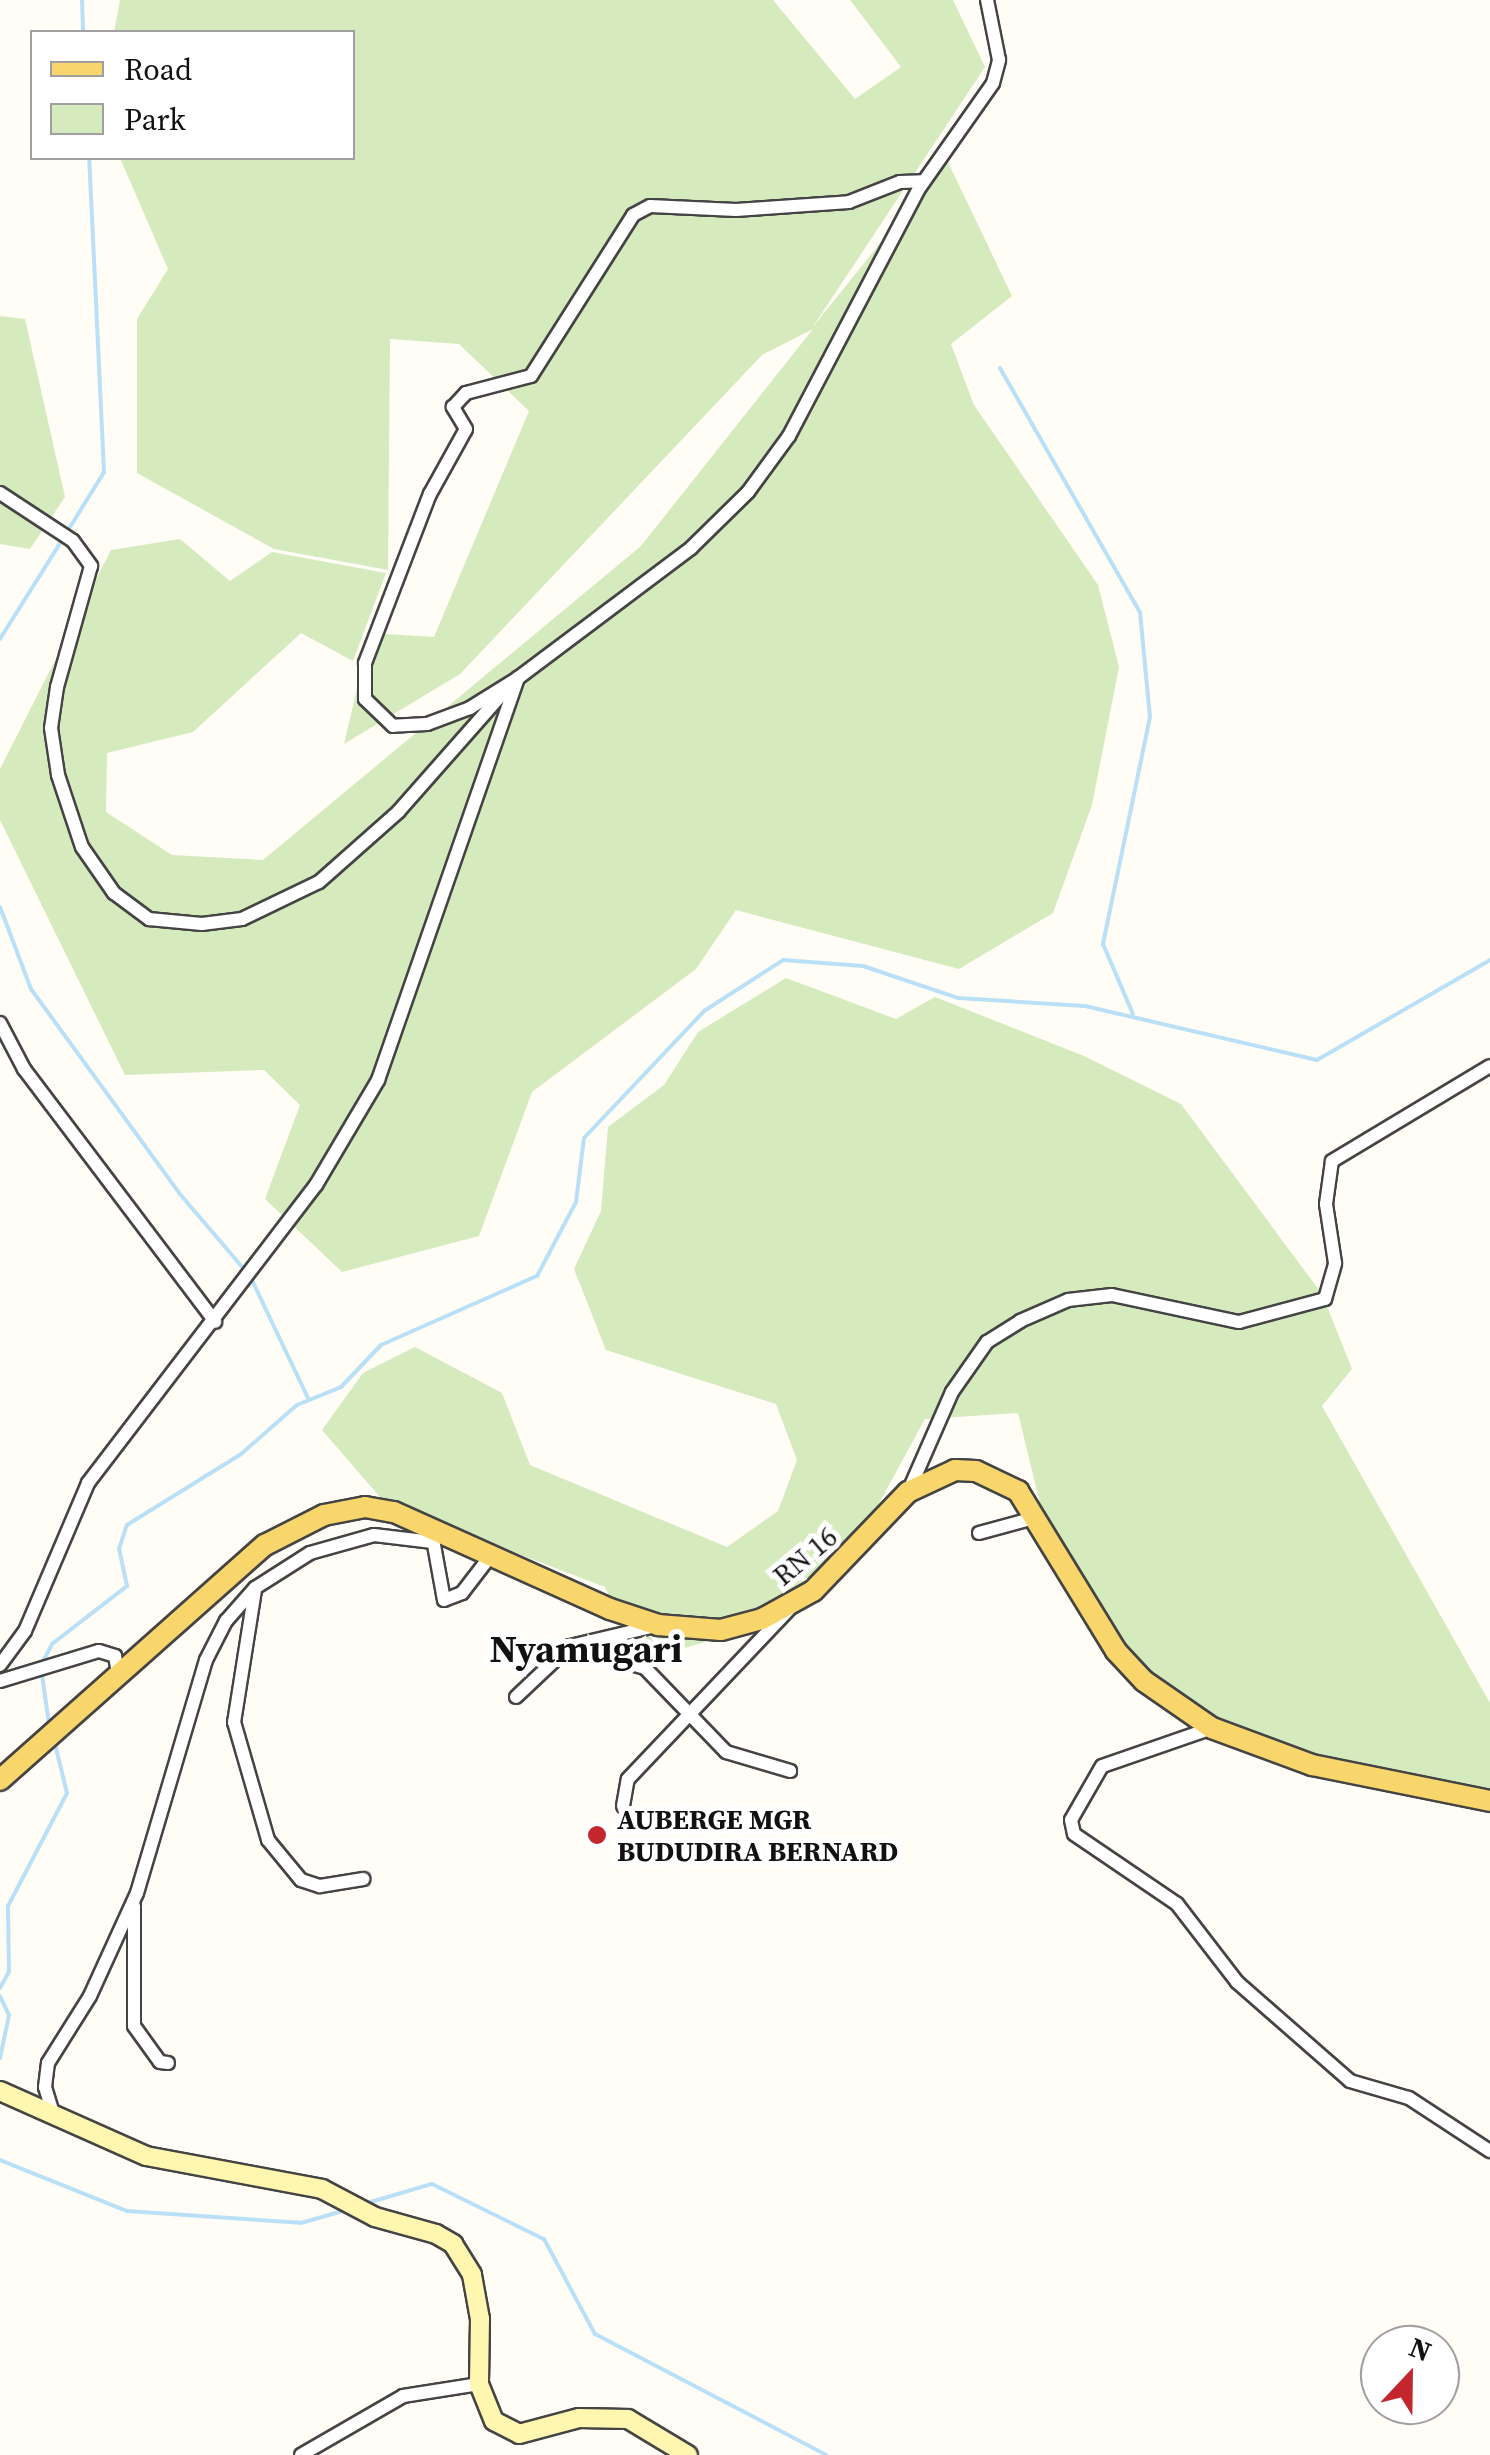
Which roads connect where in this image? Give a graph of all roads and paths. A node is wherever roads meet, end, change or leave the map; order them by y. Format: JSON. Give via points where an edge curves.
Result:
{"nodes":[{"id":1,"x":987,"y":0,"type":"edge"},
{"id":2,"x":924,"y":181,"type":"junction"},
{"id":3,"x":0,"y":493,"type":"edge"},
{"id":4,"x":518,"y":678,"type":"junction"},
{"id":5,"x":0,"y":1023,"type":"edge"},
{"id":6,"x":1490,"y":1066,"type":"edge"},
{"id":7,"x":215,"y":1322,"type":"junction"},
{"id":8,"x":908,"y":1492,"type":"junction"},
{"id":9,"x":1038,"y":1517,"type":"junction"},
{"id":10,"x":979,"y":1533,"type":"dead end"},
{"id":11,"x":432,"y":1535,"type":"junction"},
{"id":12,"x":492,"y":1554,"type":"junction"},
{"id":13,"x":255,"y":1588,"type":"junction"},
{"id":14,"x":793,"y":1605,"type":"junction"},
{"id":15,"x":658,"y":1625,"type":"junction"},
{"id":16,"x":570,"y":1646,"type":"junction"},
{"id":17,"x":0,"y":1665,"type":"edge"},
{"id":18,"x":119,"y":1678,"type":"junction"},
{"id":19,"x":0,"y":1681,"type":"edge"},
{"id":20,"x":516,"y":1697,"type":"dead end"},
{"id":21,"x":685,"y":1712,"type":"junction"},
{"id":22,"x":1212,"y":1728,"type":"junction"},
{"id":23,"x":790,"y":1771,"type":"dead end"},
{"id":24,"x":0,"y":1780,"type":"edge"},
{"id":25,"x":1490,"y":1801,"type":"edge"},
{"id":26,"x":623,"y":1806,"type":"dead end"},
{"id":27,"x":362,"y":1879,"type":"dead end"},
{"id":28,"x":134,"y":1899,"type":"junction"},
{"id":29,"x":168,"y":2063,"type":"dead end"},
{"id":30,"x":0,"y":2091,"type":"edge"},
{"id":31,"x":52,"y":2110,"type":"junction"},
{"id":32,"x":1490,"y":2151,"type":"edge"},
{"id":33,"x":478,"y":2384,"type":"junction"},
{"id":34,"x":301,"y":2455,"type":"edge"},
{"id":35,"x":688,"y":2455,"type":"edge"}],
"edges":[{"from":1,"to":2,"type":"street","via":[[998,71]]},
{"from":2,"to":4,"type":"street","via":[[822,382],[748,492],[640,592]]},
{"from":2,"to":4,"type":"street","via":[[900,182],[849,202],[736,210],[650,206],[633,216],[531,376],[466,393],[453,407],[466,429],[430,494],[365,664],[365,699],[394,726],[427,724],[470,708]]},
{"from":3,"to":4,"type":"street","via":[[73,542],[92,566],[57,688],[51,728],[58,775],[82,847],[114,893],[149,918],[202,924],[242,919],[319,882],[398,812]]},
{"from":4,"to":7,"type":"street","via":[[392,1050],[316,1185]]},
{"from":5,"to":7,"type":"street","via":[[24,1069]]},
{"from":6,"to":8,"type":"street","via":[[1332,1161],[1326,1204],[1335,1264],[1325,1299],[1239,1322],[1112,1296],[1068,1300],[1020,1321],[987,1342],[952,1392]]},
{"from":7,"to":17,"type":"street","via":[[88,1482],[25,1631]]},
{"from":8,"to":9,"type":"main road","name":"RN 16","number":"RN 16","via":[[955,1470],[976,1471],[1018,1491]]},
{"from":8,"to":14,"type":"main road","name":"RN 16","number":"RN 16","via":[[843,1564]]},
{"from":9,"to":10,"type":"street"},
{"from":9,"to":22,"type":"main road","name":"RN 16","number":"RN 16","via":[[1086,1610],[1116,1651],[1144,1681]]},
{"from":11,"to":12,"type":"main road","name":"RN 16","number":"RN 16"},
{"from":11,"to":12,"type":"street","via":[[444,1600],[462,1593]]},
{"from":11,"to":13,"type":"street","via":[[374,1535],[310,1553]]},
{"from":11,"to":18,"type":"main road","name":"RN 16","number":"RN 16","via":[[365,1507],[295,1526],[202,1596]]},
{"from":12,"to":15,"type":"main road","name":"RN 16","number":"RN 16"},
{"from":13,"to":27,"type":"street","via":[[234,1722],[268,1840],[301,1880],[320,1886]]},
{"from":13,"to":28,"type":"street","via":[[226,1621],[206,1660]]},
{"from":14,"to":15,"type":"main road","name":"RN 16","number":"RN 16","via":[[721,1630]]},
{"from":14,"to":21,"type":"street"},
{"from":15,"to":16,"type":"street"},
{"from":16,"to":20,"type":"street"},
{"from":16,"to":21,"type":"street","via":[[645,1668]]},
{"from":18,"to":19,"type":"street","via":[[115,1656],[98,1651]]},
{"from":18,"to":24,"type":"main road","name":"RN 16","number":"RN 16"},
{"from":21,"to":23,"type":"street","via":[[726,1752]]},
{"from":21,"to":26,"type":"street","via":[[628,1779]]},
{"from":22,"to":25,"type":"main road","name":"RN 16","number":"RN 16","via":[[1312,1765]]},
{"from":22,"to":32,"type":"street","via":[[1102,1766],[1071,1820],[1074,1834],[1178,1904],[1237,1982],[1350,2081],[1409,2098]]},
{"from":28,"to":29,"type":"street","via":[[134,2026],[160,2062]]},
{"from":28,"to":31,"type":"street","via":[[90,1996],[48,2062],[44,2087]]},
{"from":30,"to":31,"type":"main road"},
{"from":31,"to":33,"type":"main road","via":[[146,2156],[322,2189],[418,2226],[464,2257],[480,2319]]},
{"from":33,"to":34,"type":"street","via":[[403,2396]]},
{"from":33,"to":35,"type":"main road","via":[[484,2406],[506,2431],[519,2434],[604,2415],[645,2427]]}]}
